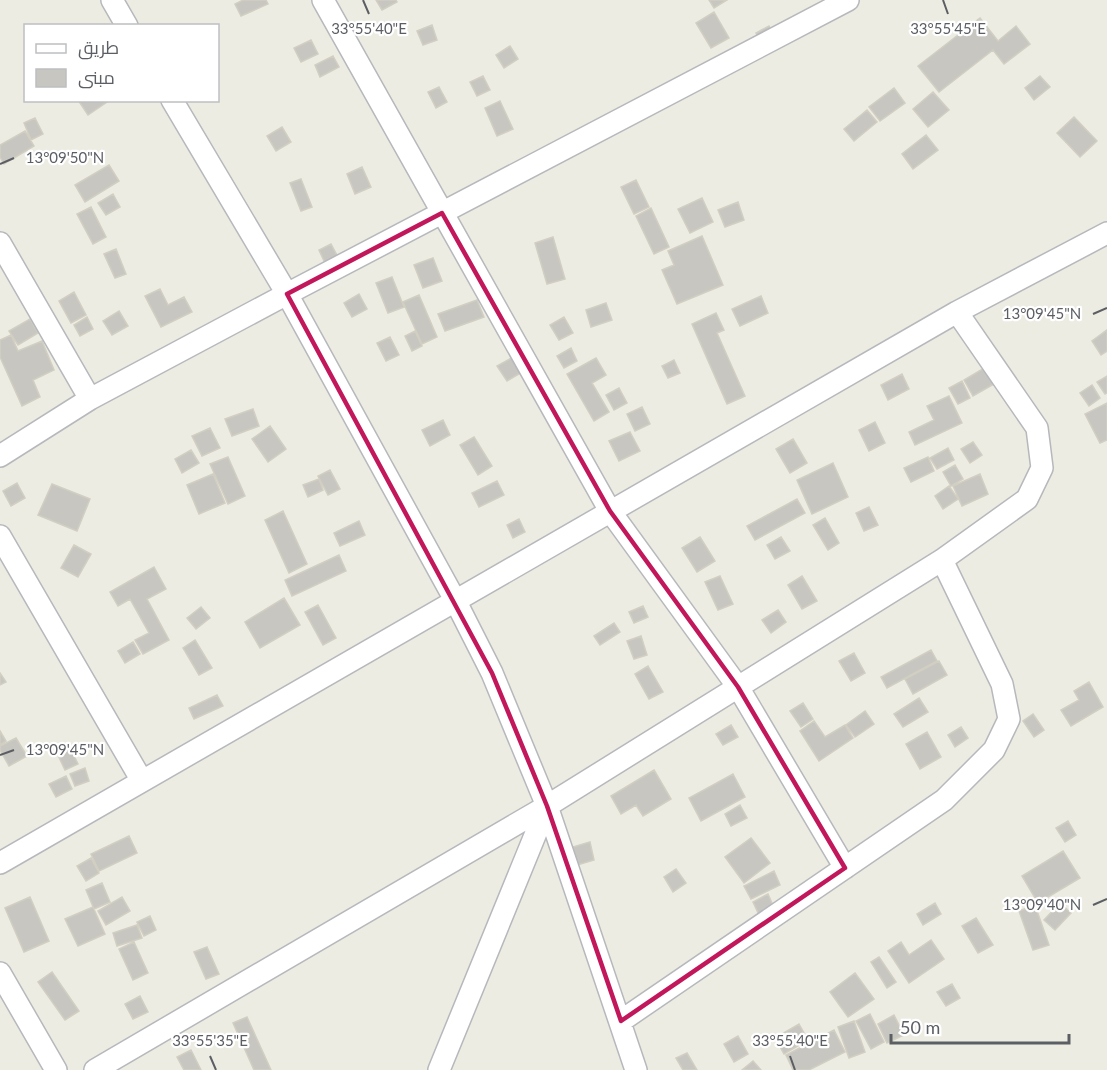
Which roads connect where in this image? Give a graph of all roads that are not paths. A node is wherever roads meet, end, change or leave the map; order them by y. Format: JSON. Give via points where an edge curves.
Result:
{"nodes":[{"id":1,"x":112,"y":0,"type":"edge"},
{"id":2,"x":323,"y":0,"type":"edge"},
{"id":3,"x":848,"y":0,"type":"edge"},
{"id":4,"x":819,"y":7,"type":"edge"},
{"id":5,"x":126,"y":24,"type":"edge"},
{"id":6,"x":173,"y":102,"type":"edge"},
{"id":7,"x":442,"y":213,"type":"junction"},
{"id":8,"x":1107,"y":233,"type":"edge"},
{"id":9,"x":0,"y":243,"type":"edge"},
{"id":10,"x":287,"y":294,"type":"junction"},
{"id":11,"x":957,"y":312,"type":"junction"},
{"id":12,"x":90,"y":399,"type":"junction"},
{"id":13,"x":0,"y":456,"type":"edge"},
{"id":14,"x":610,"y":511,"type":"junction"},
{"id":15,"x":0,"y":536,"type":"edge"},
{"id":16,"x":942,"y":560,"type":"junction"},
{"id":17,"x":455,"y":600,"type":"junction"},
{"id":18,"x":738,"y":687,"type":"junction"},
{"id":19,"x":142,"y":781,"type":"junction"},
{"id":20,"x":547,"y":806,"type":"junction"},
{"id":21,"x":0,"y":863,"type":"edge"},
{"id":22,"x":845,"y":867,"type":"junction"},
{"id":23,"x":0,"y":973,"type":"edge"},
{"id":24,"x":621,"y":1021,"type":"junction"},
{"id":25,"x":56,"y":1070,"type":"edge"},
{"id":26,"x":95,"y":1070,"type":"edge"},
{"id":27,"x":439,"y":1070,"type":"edge"},
{"id":28,"x":636,"y":1070,"type":"edge"}],
"edges":[{"from":1,"to":5,"type":"street"},
{"from":2,"to":7,"type":"street"},
{"from":3,"to":4,"type":"street"},
{"from":4,"to":7,"type":"street"},
{"from":6,"to":10,"type":"street"},
{"from":7,"to":10,"type":"street"},
{"from":7,"to":14,"type":"street"},
{"from":8,"to":11,"type":"street"},
{"from":9,"to":12,"type":"street"},
{"from":10,"to":12,"type":"street"},
{"from":10,"to":17,"type":"street"},
{"from":11,"to":14,"type":"street"},
{"from":11,"to":16,"type":"street","via":[[1037,428],[1042,468],[1027,499]]},
{"from":12,"to":13,"type":"street"},
{"from":14,"to":17,"type":"street"},
{"from":14,"to":18,"type":"street"},
{"from":15,"to":19,"type":"street"},
{"from":16,"to":18,"type":"street"},
{"from":16,"to":22,"type":"street","via":[[1002,684],[1009,719],[994,750],[944,800]]},
{"from":17,"to":19,"type":"street"},
{"from":17,"to":20,"type":"street","via":[[492,673]]},
{"from":18,"to":20,"type":"street"},
{"from":18,"to":22,"type":"street"},
{"from":19,"to":21,"type":"street"},
{"from":20,"to":24,"type":"street"},
{"from":20,"to":26,"type":"street"},
{"from":20,"to":27,"type":"street"},
{"from":22,"to":24,"type":"street"},
{"from":23,"to":25,"type":"street"},
{"from":24,"to":28,"type":"street"}]}
